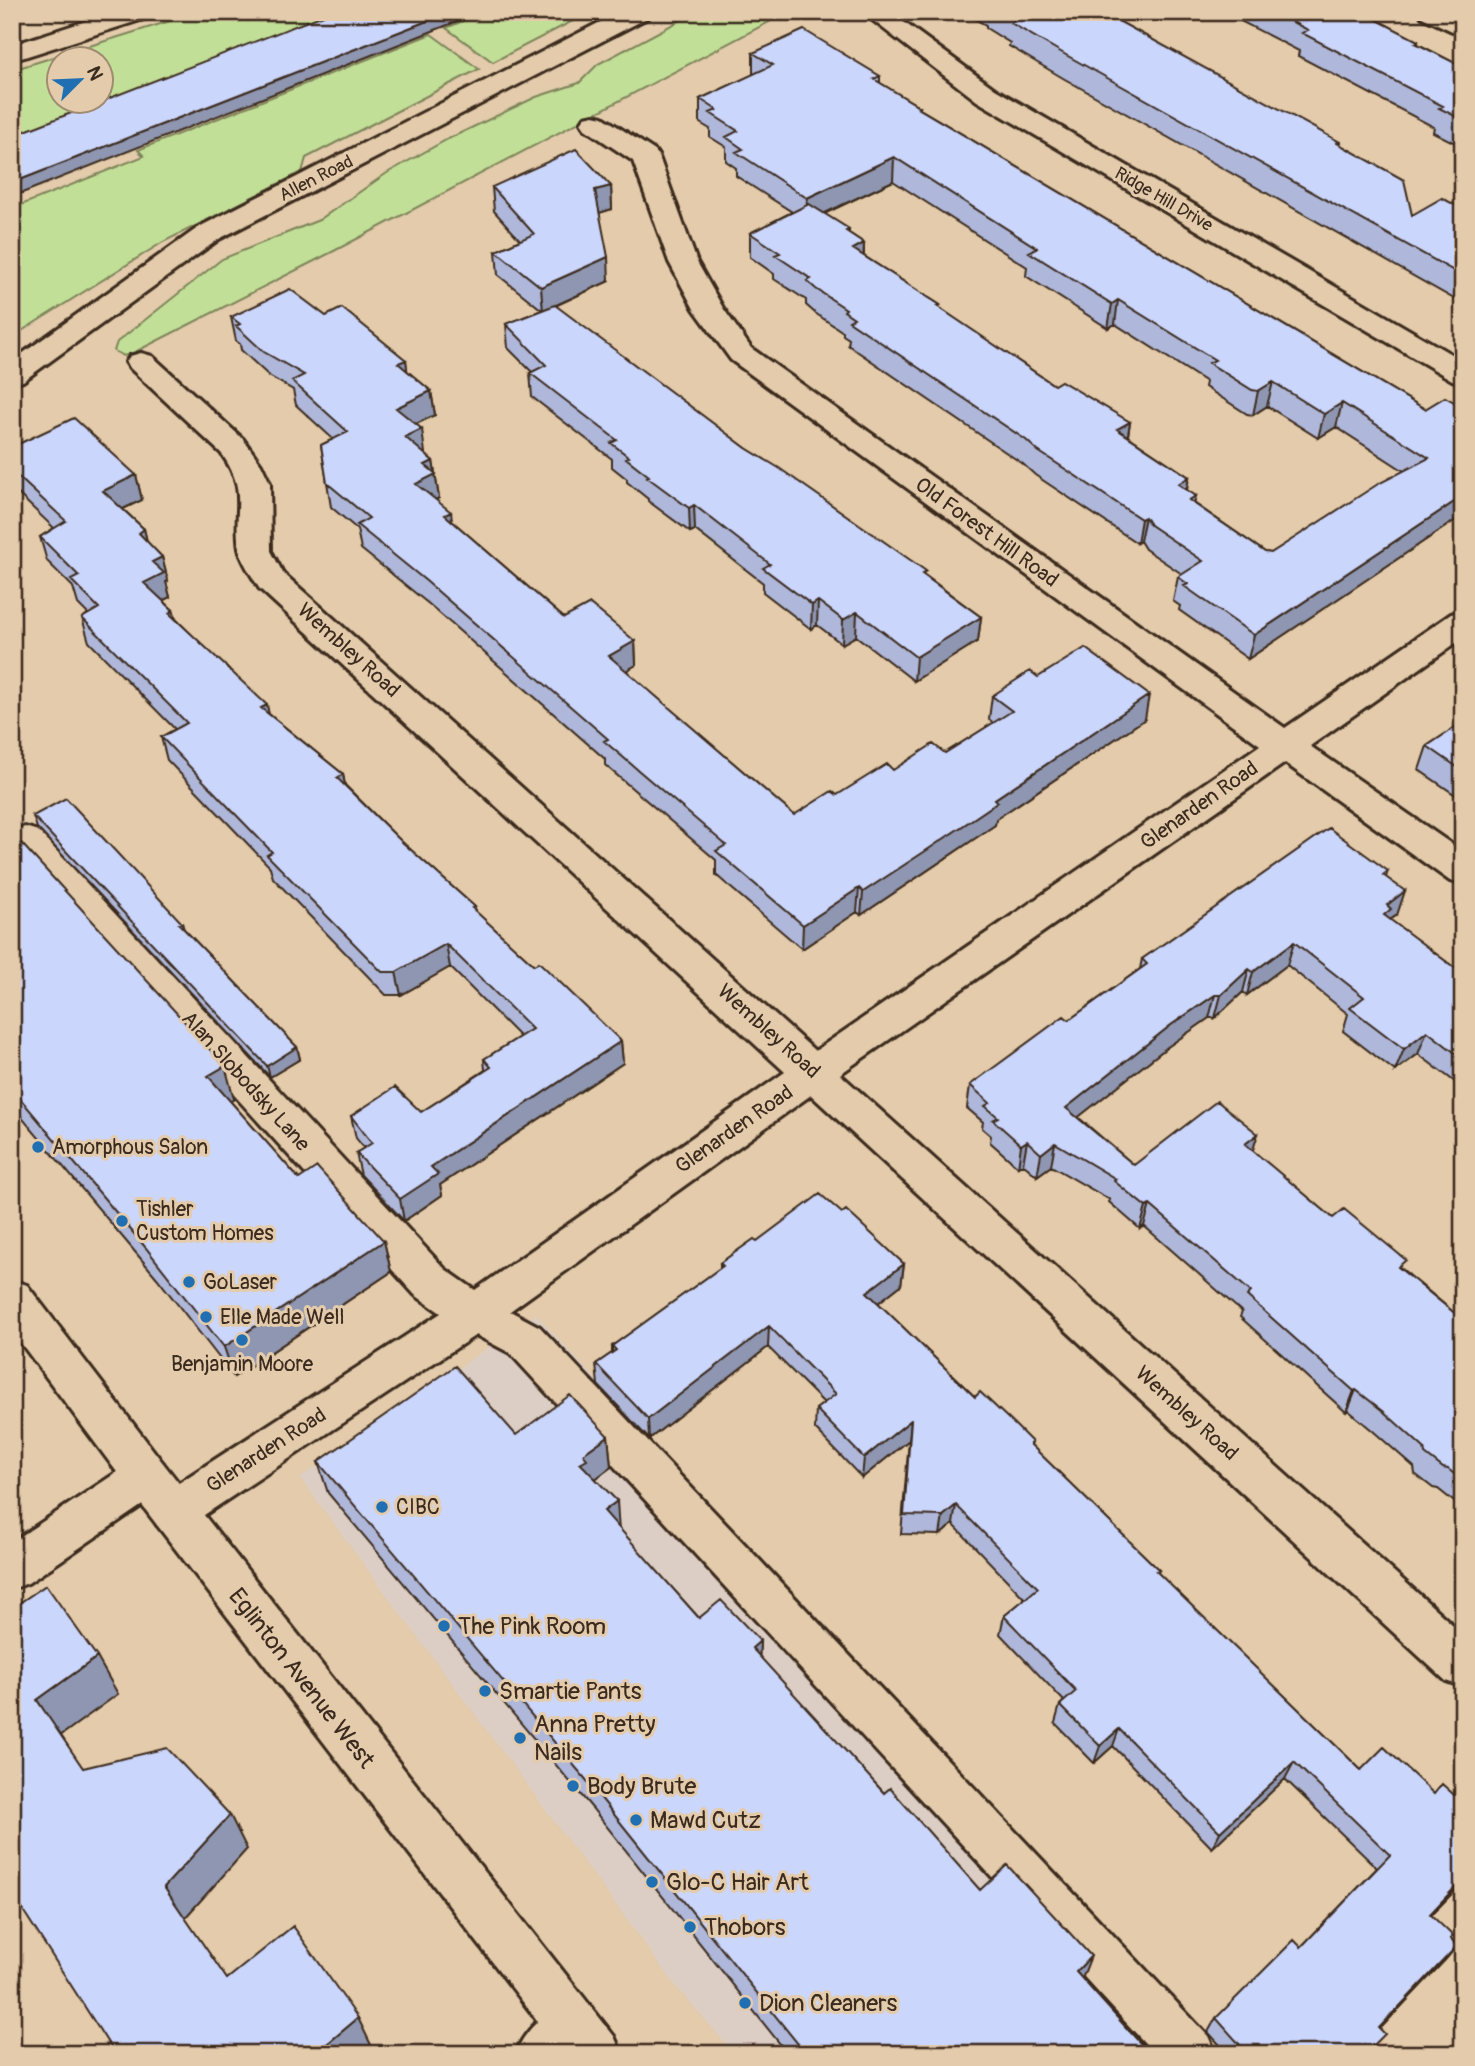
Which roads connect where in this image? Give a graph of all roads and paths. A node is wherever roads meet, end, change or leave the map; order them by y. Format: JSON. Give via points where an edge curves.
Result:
{"nodes":[{"id":1,"x":141,"y":12,"type":"edge"},
{"id":2,"x":640,"y":12,"type":"edge"},
{"id":3,"x":874,"y":12,"type":"edge"},
{"id":4,"x":1431,"y":12,"type":"edge"},
{"id":5,"x":1463,"y":28,"type":"edge"},
{"id":6,"x":12,"y":53,"type":"edge"},
{"id":7,"x":594,"y":123,"type":"dead end"},
{"id":8,"x":141,"y":362,"type":"dead end"},
{"id":9,"x":1463,"y":373,"type":"edge"},
{"id":10,"x":12,"y":375,"type":"edge"},
{"id":11,"x":1463,"y":622,"type":"edge"},
{"id":12,"x":1284,"y":746,"type":"junction"},
{"id":13,"x":25,"y":840,"type":"dead end"},
{"id":14,"x":1463,"y":871,"type":"edge"},
{"id":15,"x":814,"y":1072,"type":"junction"},
{"id":16,"x":12,"y":1298,"type":"edge"},
{"id":17,"x":475,"y":1313,"type":"junction"},
{"id":18,"x":160,"y":1494,"type":"junction"},
{"id":19,"x":12,"y":1568,"type":"edge"},
{"id":20,"x":1463,"y":1665,"type":"edge"},
{"id":21,"x":570,"y":2044,"type":"edge"},
{"id":22,"x":1190,"y":2054,"type":"edge"}],
"edges":[{"from":1,"to":6,"type":"main road"},
{"from":2,"to":10,"type":"main road","name":"Allen Road","via":[[209,233]]},
{"from":3,"to":9,"type":"main road","name":"Ridge Hill Drive","via":[[986,95]]},
{"from":4,"to":5,"type":"main road"},
{"from":7,"to":12,"type":"main road","name":"Old Forest Hill Road","via":[[645,157],[683,262],[741,354]]},
{"from":8,"to":15,"type":"main road","name":"Wembley Road","via":[[232,446],[245,464],[254,483],[255,551],[271,580]]},
{"from":11,"to":12,"type":"main road","name":"Glenarden Road"},
{"from":12,"to":14,"type":"main road","name":"Old Forest Hill Road"},
{"from":12,"to":15,"type":"main road","name":"Glenarden Road"},
{"from":13,"to":17,"type":"main road","name":"Alan Slobodsky Lane","via":[[430,1282]]},
{"from":15,"to":17,"type":"main road","name":"Glenarden Road"},
{"from":15,"to":20,"type":"main road","name":"Wembley Road"},
{"from":16,"to":18,"type":"main road","name":"Eglinton Avenue West"},
{"from":17,"to":18,"type":"main road","name":"Glenarden Road"},
{"from":17,"to":22,"type":"main road","name":"Alan Slobodsky Lane","via":[[526,1340]]},
{"from":18,"to":19,"type":"main road","name":"Glenarden Road"},
{"from":18,"to":21,"type":"main road","name":"Eglinton Avenue West"}]}
